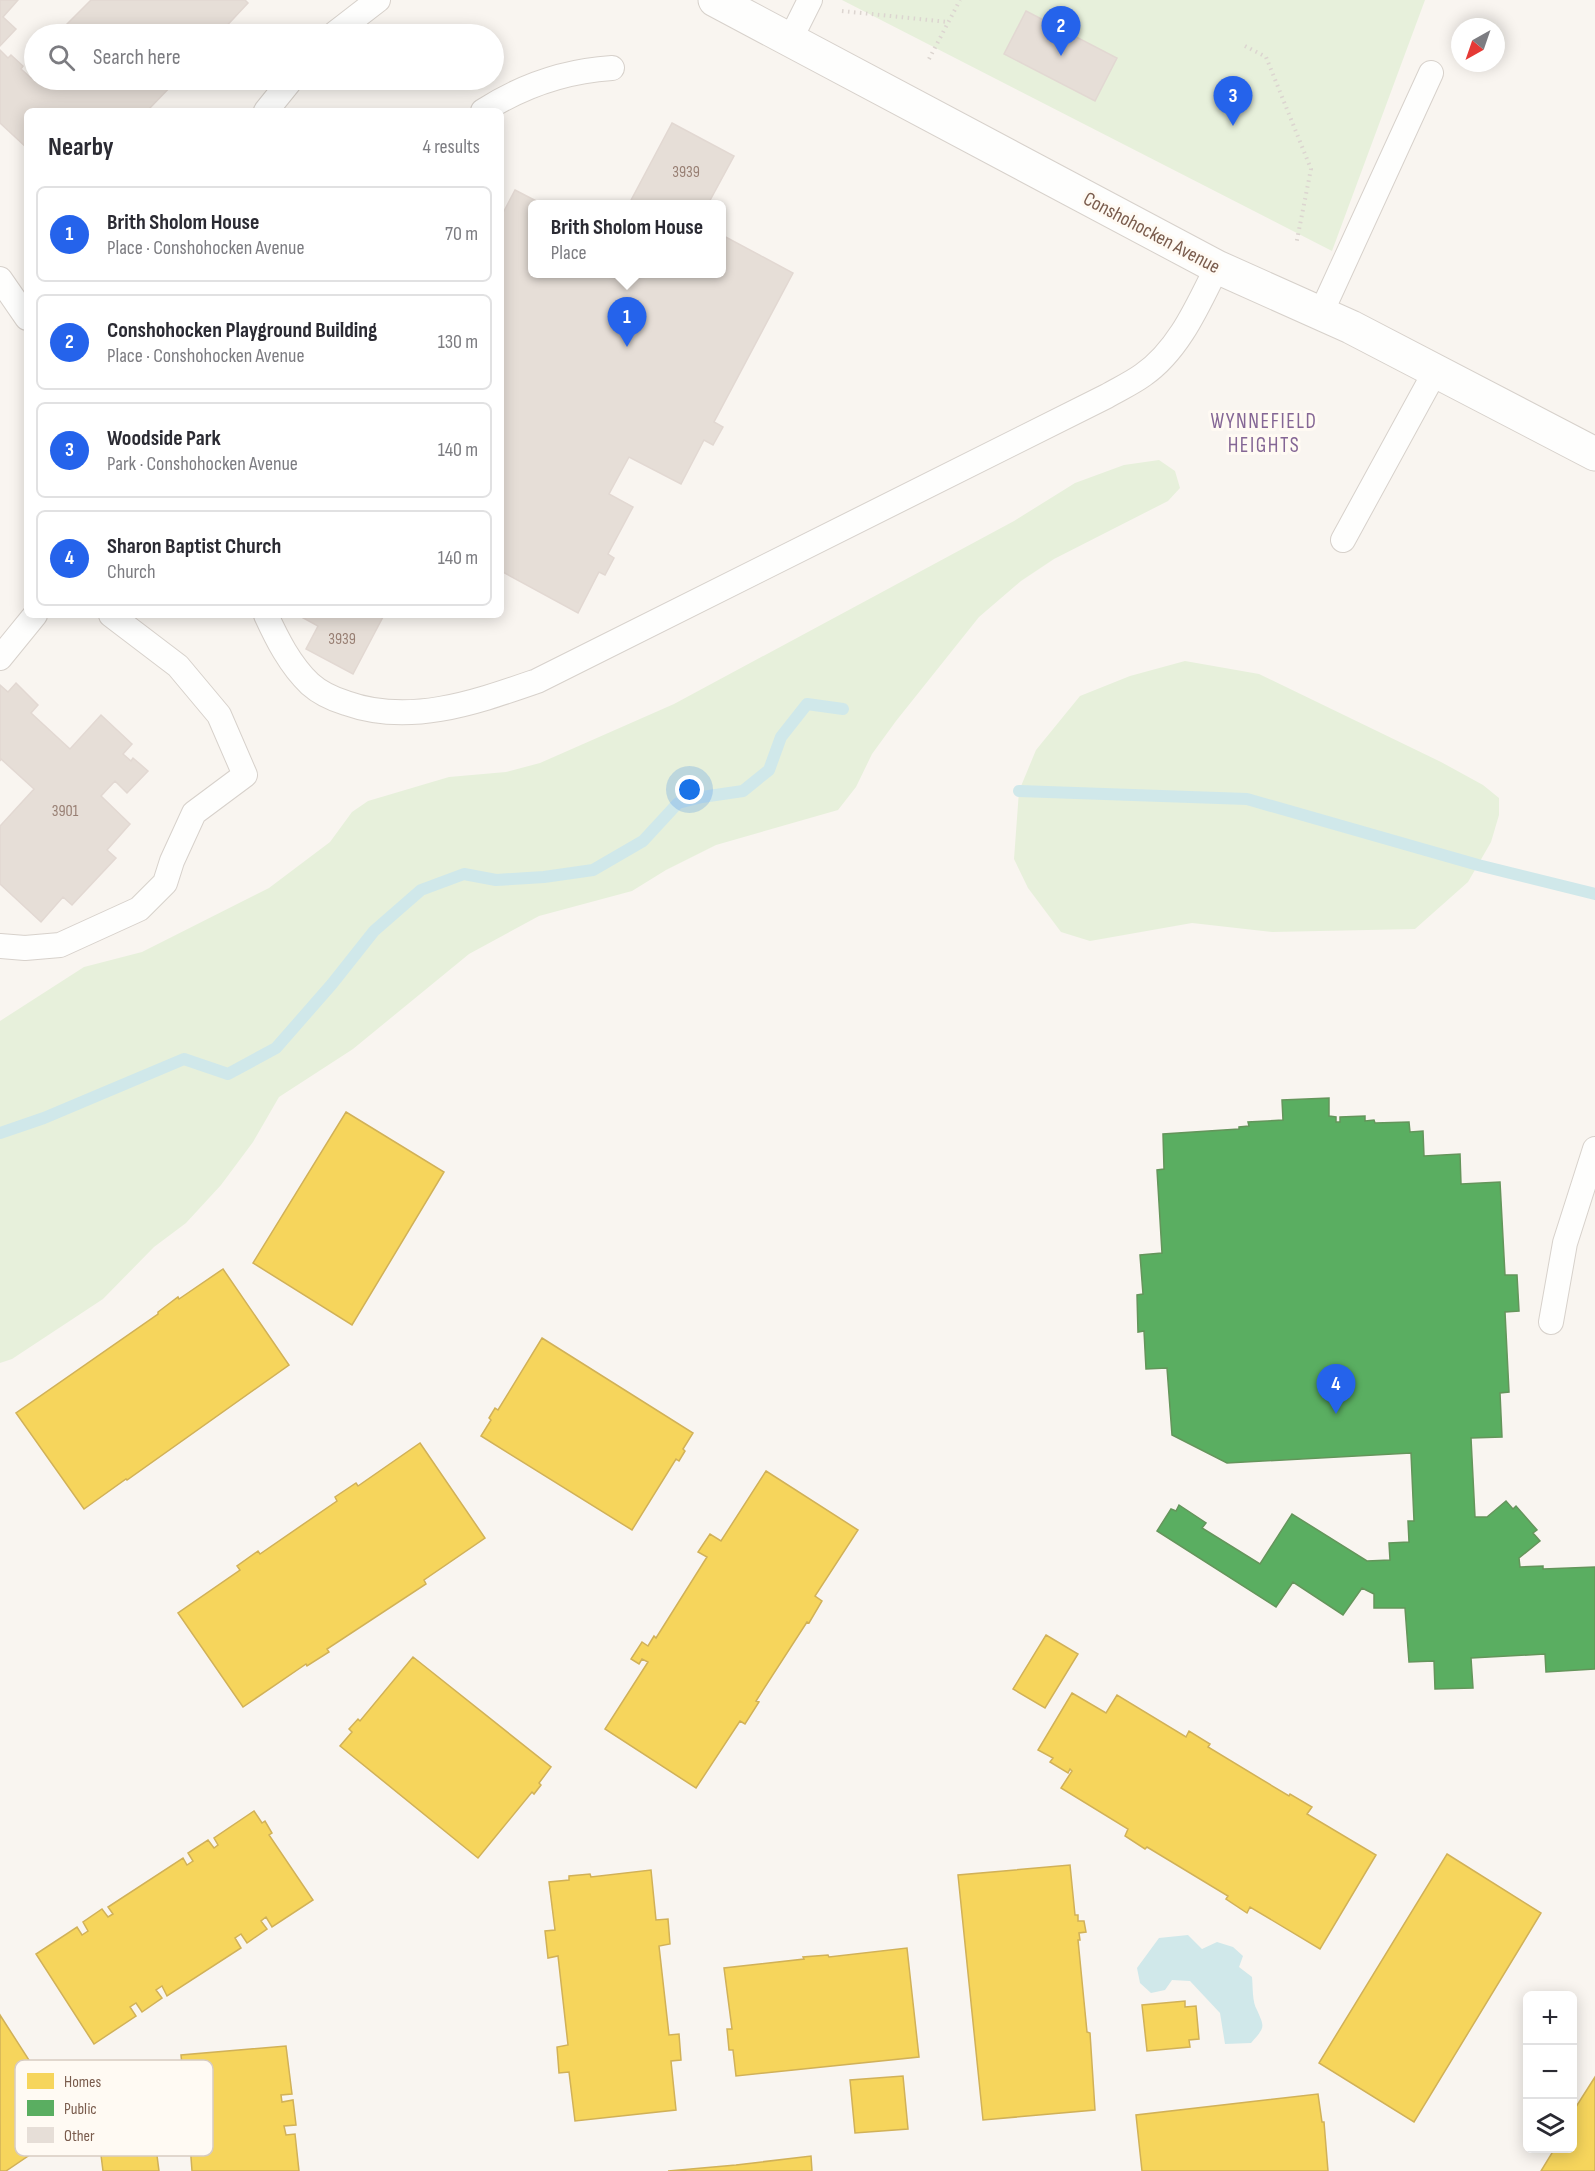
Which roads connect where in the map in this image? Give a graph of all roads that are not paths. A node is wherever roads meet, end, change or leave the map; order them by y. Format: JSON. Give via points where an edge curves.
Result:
{"nodes":[{"id":1,"x":378,"y":0,"type":"edge"},
{"id":2,"x":715,"y":0,"type":"edge"},
{"id":3,"x":810,"y":0,"type":"edge"},
{"id":4,"x":347,"y":24,"type":"edge"},
{"id":5,"x":790,"y":40,"type":"junction"},
{"id":6,"x":612,"y":68,"type":"dead end"},
{"id":7,"x":1431,"y":73,"type":"dead end"},
{"id":8,"x":283,"y":90,"type":"edge"},
{"id":9,"x":268,"y":108,"type":"edge"},
{"id":10,"x":488,"y":108,"type":"edge"},
{"id":11,"x":1217,"y":267,"type":"junction"},
{"id":12,"x":0,"y":279,"type":"edge"},
{"id":13,"x":1321,"y":313,"type":"junction"},
{"id":14,"x":24,"y":314,"type":"edge"},
{"id":15,"x":1436,"y":370,"type":"junction"},
{"id":16,"x":1594,"y":449,"type":"edge"},
{"id":17,"x":1343,"y":540,"type":"dead end"},
{"id":18,"x":33,"y":618,"type":"edge"},
{"id":19,"x":115,"y":618,"type":"edge"},
{"id":20,"x":268,"y":618,"type":"edge"},
{"id":21,"x":0,"y":658,"type":"edge"},
{"id":22,"x":0,"y":946,"type":"edge"},
{"id":23,"x":1595,"y":1149,"type":"edge"},
{"id":24,"x":1551,"y":1322,"type":"dead end"}],
"edges":[{"from":1,"to":4,"type":"lane"},
{"from":2,"to":5,"type":"street","name":"Conshohocken Avenue"},
{"from":3,"to":5,"type":"lane"},
{"from":5,"to":11,"type":"street","name":"Conshohocken Avenue"},
{"from":6,"to":10,"type":"lane","via":[[533,84]]},
{"from":7,"to":13,"type":"lane"},
{"from":8,"to":9,"type":"lane"},
{"from":11,"to":13,"type":"street","name":"Conshohocken Avenue"},
{"from":11,"to":20,"type":"lane","via":[[1173,346],[1144,374],[537,681],[478,701],[423,712],[384,713],[358,708],[311,685],[295,667]]},
{"from":12,"to":14,"type":"lane"},
{"from":13,"to":15,"type":"street","name":"Conshohocken Avenue"},
{"from":15,"to":16,"type":"street","name":"Conshohocken Avenue"},
{"from":15,"to":17,"type":"lane"},
{"from":18,"to":21,"type":"lane"},
{"from":19,"to":22,"type":"lane","via":[[178,666],[219,715],[245,775],[194,813],[165,883],[139,909],[60,945]]},
{"from":23,"to":24,"type":"lane","via":[[1565,1243]]}]}
